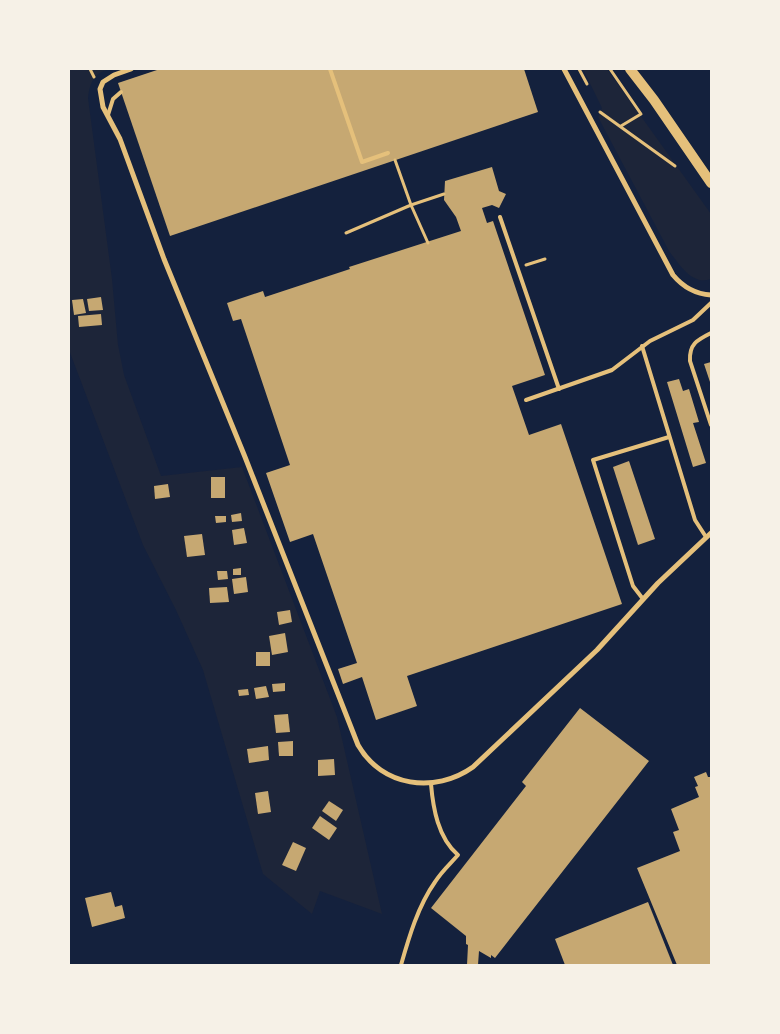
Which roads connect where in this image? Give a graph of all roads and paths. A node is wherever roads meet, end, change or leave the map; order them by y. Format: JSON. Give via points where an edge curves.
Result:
{"nodes":[{"id":1,"x":131,"y":69,"type":"edge"},
{"id":2,"x":330,"y":69,"type":"edge"},
{"id":3,"x":564,"y":69,"type":"edge"},
{"id":4,"x":610,"y":69,"type":"edge"},
{"id":5,"x":630,"y":69,"type":"edge"},
{"id":6,"x":121,"y":92,"type":"dead end"},
{"id":7,"x":596,"y":109,"type":"dead end"},
{"id":8,"x":108,"y":116,"type":"junction"},
{"id":9,"x":622,"y":126,"type":"junction"},
{"id":10,"x":390,"y":153,"type":"joint"},
{"id":11,"x":674,"y":166,"type":"dead end"},
{"id":12,"x":711,"y":183,"type":"edge"},
{"id":13,"x":444,"y":194,"type":"dead end"},
{"id":14,"x":411,"y":205,"type":"junction"},
{"id":15,"x":500,"y":217,"type":"dead end"},
{"id":16,"x":346,"y":234,"type":"dead end"},
{"id":17,"x":428,"y":243,"type":"dead end"},
{"id":18,"x":545,"y":259,"type":"dead end"},
{"id":19,"x":523,"y":266,"type":"dead end"},
{"id":20,"x":711,"y":295,"type":"edge"},
{"id":21,"x":711,"y":303,"type":"edge"},
{"id":22,"x":711,"y":333,"type":"edge"},
{"id":23,"x":642,"y":346,"type":"junction"},
{"id":24,"x":558,"y":389,"type":"junction"},
{"id":25,"x":526,"y":400,"type":"dead end"},
{"id":26,"x":711,"y":425,"type":"edge"},
{"id":27,"x":669,"y":437,"type":"junction"},
{"id":28,"x":711,"y":532,"type":"edge"},
{"id":29,"x":706,"y":537,"type":"junction"},
{"id":30,"x":643,"y":599,"type":"junction"},
{"id":31,"x":431,"y":784,"type":"junction"},
{"id":32,"x":401,"y":965,"type":"edge"}],
"edges":[{"from":1,"to":8,"type":"street","via":[[103,82],[100,98]]},
{"from":2,"to":10,"type":"lane","via":[[362,162]]},
{"from":3,"to":20,"type":"street","via":[[672,275],[687,289]]},
{"from":4,"to":9,"type":"path","via":[[641,114]]},
{"from":5,"to":12,"type":"main road"},
{"from":6,"to":8,"type":"lane","via":[[113,99]]},
{"from":7,"to":9,"type":"path"},
{"from":8,"to":31,"type":"street","via":[[120,139],[164,259],[246,457],[358,745],[366,758],[386,774]]},
{"from":9,"to":11,"type":"path"},
{"from":10,"to":14,"type":"path"},
{"from":13,"to":14,"type":"path"},
{"from":14,"to":16,"type":"path"},
{"from":14,"to":17,"type":"path"},
{"from":15,"to":24,"type":"lane"},
{"from":18,"to":19,"type":"path"},
{"from":21,"to":23,"type":"lane","via":[[693,320]]},
{"from":22,"to":26,"type":"lane","via":[[699,339],[690,353]]},
{"from":23,"to":24,"type":"lane","via":[[612,370]]},
{"from":23,"to":27,"type":"lane"},
{"from":24,"to":25,"type":"lane"},
{"from":27,"to":29,"type":"lane","via":[[695,520]]},
{"from":27,"to":30,"type":"lane","via":[[593,460],[633,586]]},
{"from":28,"to":29,"type":"street"},
{"from":29,"to":30,"type":"street"},
{"from":30,"to":31,"type":"street","via":[[597,650],[473,767],[455,778]]},
{"from":31,"to":32,"type":"lane","via":[[442,831],[458,855],[427,895]]}]}
